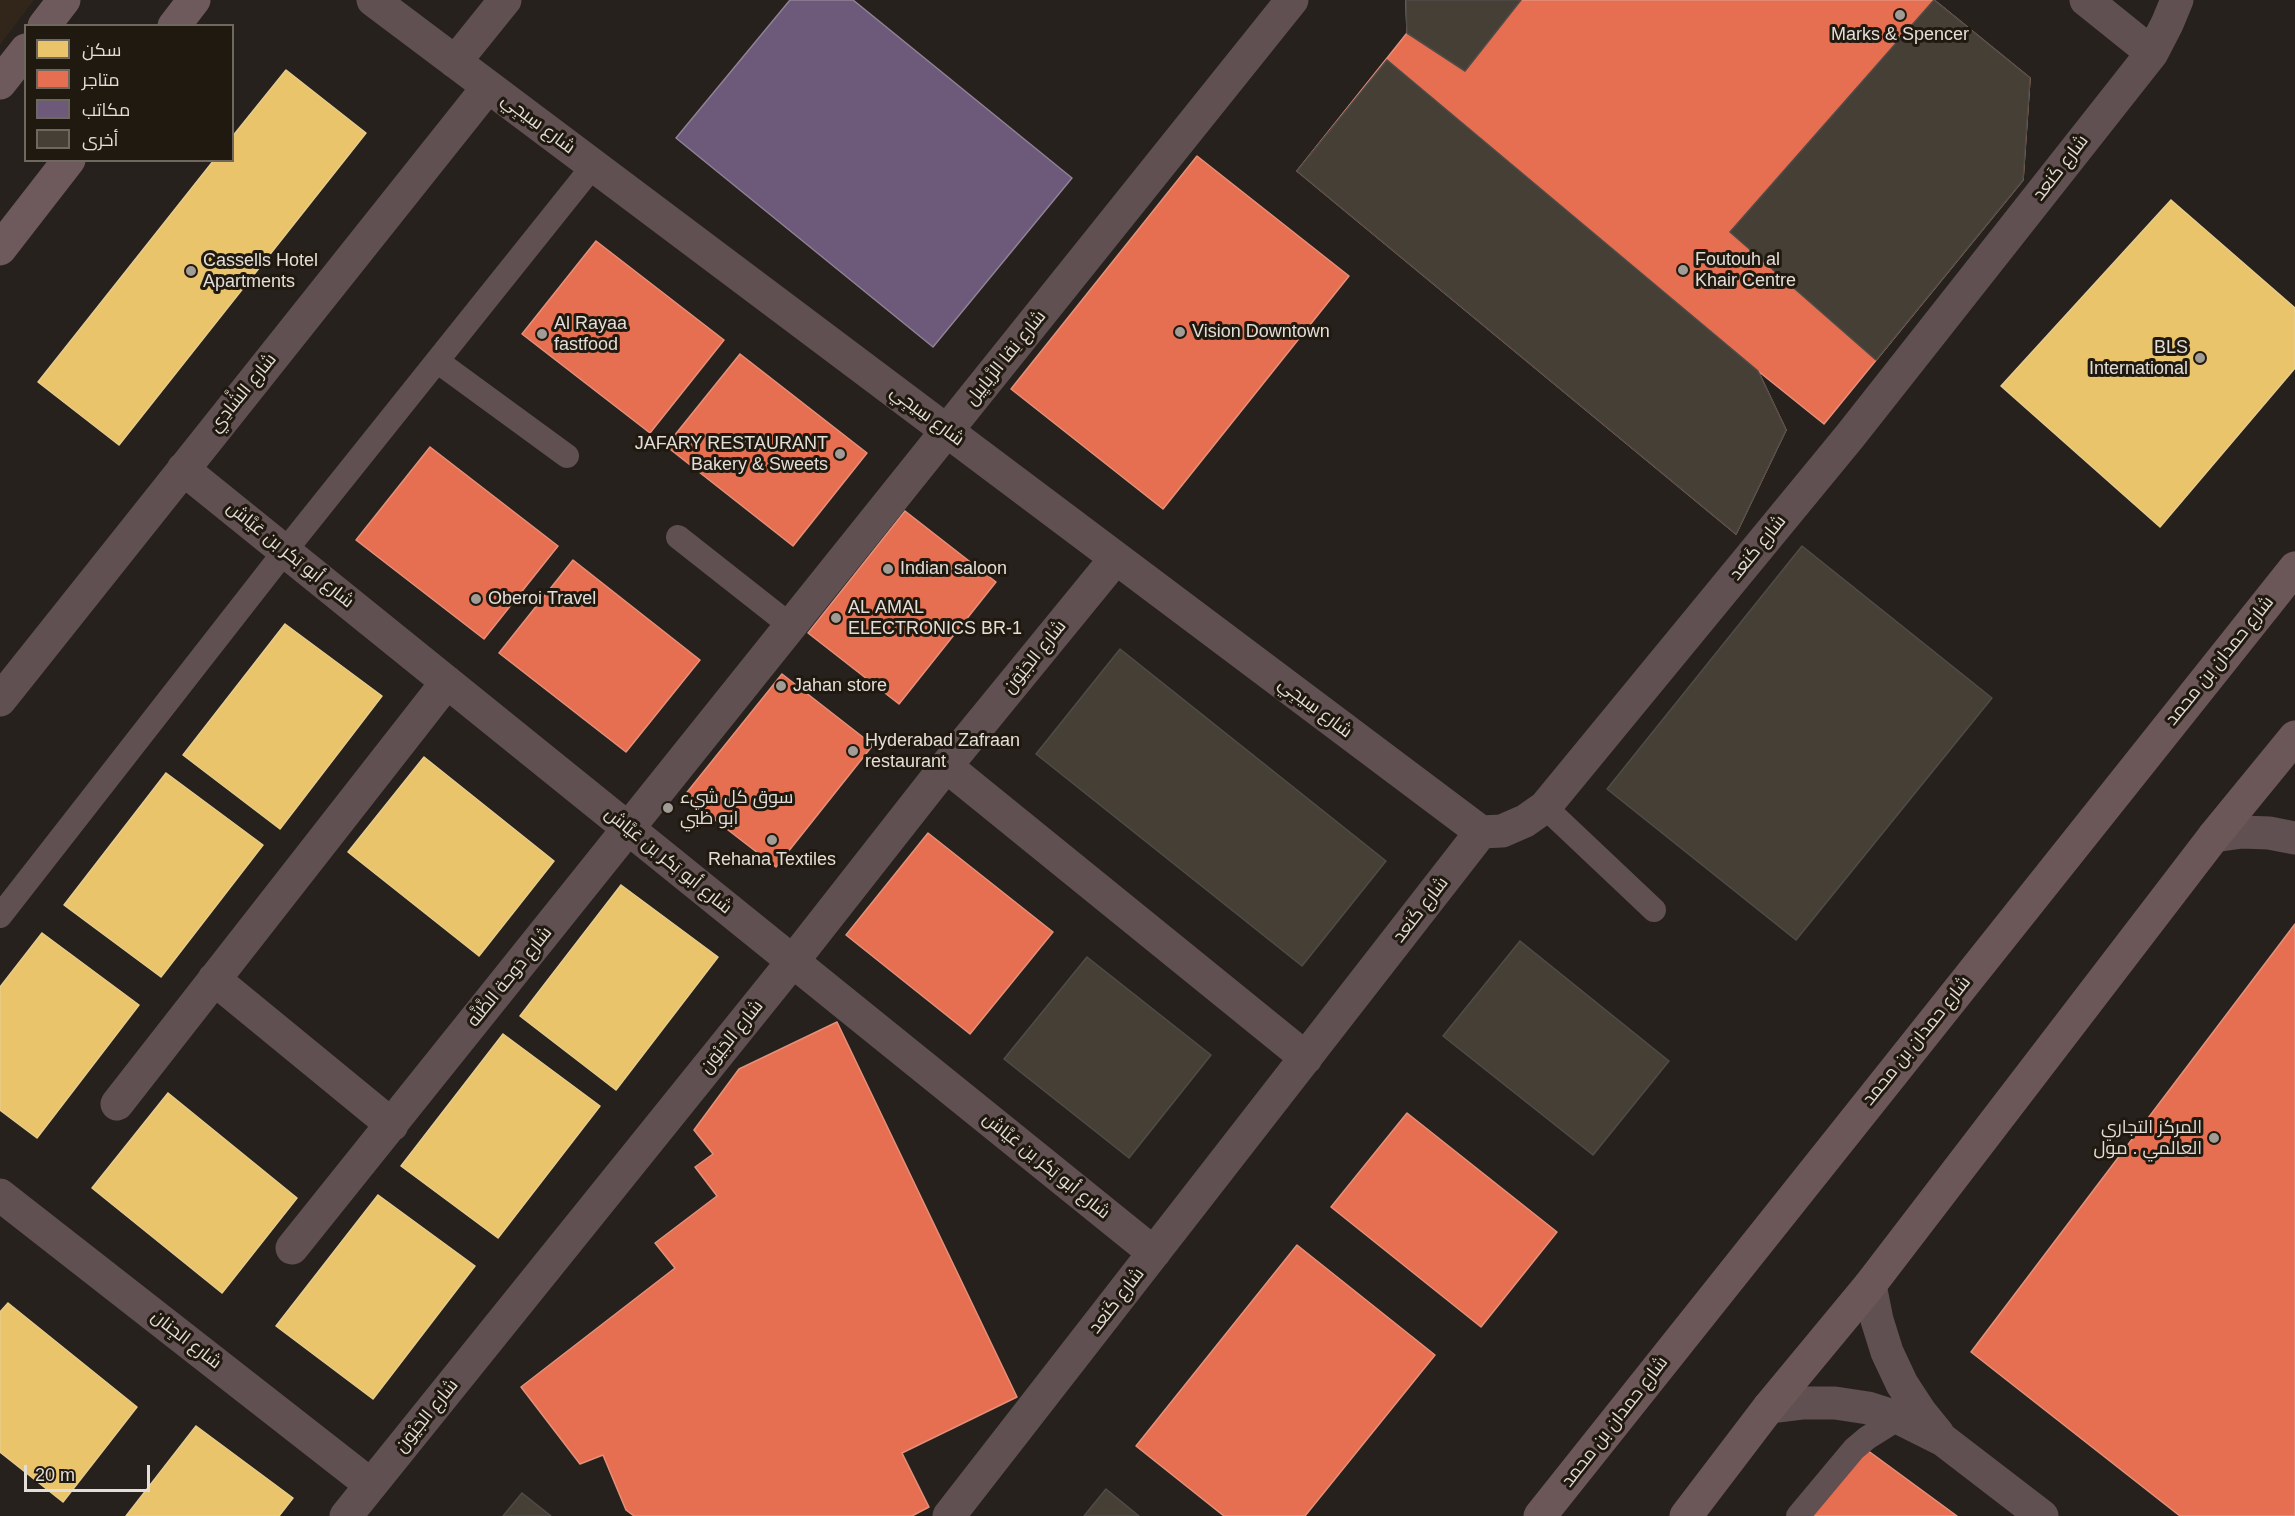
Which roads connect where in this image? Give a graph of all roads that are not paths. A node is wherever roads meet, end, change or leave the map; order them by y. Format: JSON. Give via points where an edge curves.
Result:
{"nodes":[{"id":1,"x":64,"y":0,"type":"edge"},
{"id":2,"x":194,"y":0,"type":"edge"},
{"id":3,"x":373,"y":0,"type":"edge"},
{"id":4,"x":505,"y":0,"type":"edge"},
{"id":5,"x":1292,"y":0,"type":"edge"},
{"id":6,"x":2086,"y":0,"type":"edge"},
{"id":7,"x":2177,"y":0,"type":"edge"},
{"id":8,"x":46,"y":24,"type":"edge"},
{"id":9,"x":176,"y":24,"type":"edge"},
{"id":10,"x":24,"y":53,"type":"edge"},
{"id":11,"x":2152,"y":53,"type":"junction"},
{"id":12,"x":455,"y":62,"type":"junction"},
{"id":13,"x":0,"y":83,"type":"edge"},
{"id":14,"x":488,"y":87,"type":"junction"},
{"id":15,"x":67,"y":162,"type":"edge"},
{"id":16,"x":593,"y":166,"type":"junction"},
{"id":17,"x":0,"y":249,"type":"edge"},
{"id":18,"x":437,"y":361,"type":"junction"},
{"id":19,"x":947,"y":431,"type":"junction"},
{"id":20,"x":567,"y":456,"type":"dead end"},
{"id":21,"x":183,"y":469,"type":"junction"},
{"id":22,"x":678,"y":537,"type":"dead end"},
{"id":23,"x":285,"y":551,"type":"junction"},
{"id":24,"x":1116,"y":558,"type":"junction"},
{"id":25,"x":2295,"y":568,"type":"edge"},
{"id":26,"x":791,"y":626,"type":"junction"},
{"id":27,"x":447,"y":682,"type":"junction"},
{"id":28,"x":0,"y":700,"type":"edge"},
{"id":29,"x":2295,"y":737,"type":"edge"},
{"id":30,"x":946,"y":766,"type":"junction"},
{"id":31,"x":1545,"y":807,"type":"junction"},
{"id":32,"x":629,"y":829,"type":"junction"},
{"id":33,"x":1481,"y":832,"type":"junction"},
{"id":34,"x":2214,"y":836,"type":"junction"},
{"id":35,"x":2295,"y":838,"type":"edge"},
{"id":36,"x":1654,"y":910,"type":"dead end"},
{"id":37,"x":0,"y":916,"type":"edge"},
{"id":38,"x":793,"y":961,"type":"junction"},
{"id":39,"x":214,"y":979,"type":"junction"},
{"id":40,"x":1306,"y":1058,"type":"junction"},
{"id":41,"x":117,"y":1104,"type":"dead end"},
{"id":42,"x":392,"y":1125,"type":"junction"},
{"id":43,"x":0,"y":1195,"type":"edge"},
{"id":44,"x":292,"y":1248,"type":"dead end"},
{"id":45,"x":1154,"y":1253,"type":"junction"},
{"id":46,"x":1870,"y":1285,"type":"junction"},
{"id":47,"x":1769,"y":1407,"type":"junction"},
{"id":48,"x":1899,"y":1418,"type":"junction"},
{"id":49,"x":1943,"y":1440,"type":"junction"},
{"id":50,"x":371,"y":1485,"type":"junction"},
{"id":51,"x":346,"y":1516,"type":"edge"},
{"id":52,"x":950,"y":1516,"type":"edge"},
{"id":53,"x":1540,"y":1516,"type":"edge"},
{"id":54,"x":1686,"y":1516,"type":"edge"},
{"id":55,"x":1798,"y":1516,"type":"edge"},
{"id":56,"x":2042,"y":1516,"type":"edge"}],
"edges":[{"from":1,"to":8,"type":"main road"},
{"from":2,"to":9,"type":"main road"},
{"from":3,"to":12,"type":"street","name":"شارع سِيجِي"},
{"from":4,"to":12,"type":"street"},
{"from":5,"to":19,"type":"street","name":"شارع نِقا الرَّيايِيل"},
{"from":6,"to":11,"type":"street"},
{"from":7,"to":11,"type":"street","name":"شارع كَنعد"},
{"from":10,"to":13,"type":"main road"},
{"from":11,"to":31,"type":"street","name":"شارع كَنعد","via":[[1850,436]]},
{"from":12,"to":14,"type":"street","name":"شارع سِيجِي"},
{"from":14,"to":16,"type":"street","name":"شارع سِيجِي"},
{"from":14,"to":21,"type":"street","name":"شارع الشَّادِي"},
{"from":15,"to":17,"type":"main road"},
{"from":16,"to":18,"type":"lane"},
{"from":16,"to":19,"type":"street","name":"شارع سِيجِي"},
{"from":18,"to":20,"type":"lane"},
{"from":18,"to":23,"type":"lane"},
{"from":19,"to":24,"type":"street","name":"شارع سِيجِي"},
{"from":19,"to":26,"type":"street","name":"شارع نِقا الرَّيايِيل"},
{"from":21,"to":23,"type":"street","name":"شارع أبو بَكر بن عَيَّاش"},
{"from":21,"to":28,"type":"street","name":"شارع الشَّادِي"},
{"from":22,"to":26,"type":"lane"},
{"from":23,"to":27,"type":"street","name":"شارع أبو بَكر بن عَيَّاش"},
{"from":23,"to":37,"type":"lane"},
{"from":24,"to":30,"type":"street","name":"شارع الجَيْوَن"},
{"from":24,"to":33,"type":"street","name":"شارع سِيجِي"},
{"from":25,"to":53,"type":"main road","name":"شارع حمدان بن محمد"},
{"from":26,"to":32,"type":"street","name":"شارع نِقا الرَّيايِيل"},
{"from":27,"to":32,"type":"street","name":"شارع أبو بَكر بن عَيَّاش"},
{"from":27,"to":39,"type":"street"},
{"from":29,"to":34,"type":"main road"},
{"from":30,"to":38,"type":"street","name":"شارع الجَيْوَن"},
{"from":30,"to":40,"type":"street"},
{"from":31,"to":33,"type":"street","name":"شارع كَنعد","via":[[1502,831]]},
{"from":31,"to":36,"type":"lane"},
{"from":32,"to":38,"type":"street","name":"شارع أبو بَكر بن عَيَّاش"},
{"from":32,"to":42,"type":"street","name":"شارع دَوحة الظَّنَّه"},
{"from":33,"to":40,"type":"street","name":"شارع كَنعد"},
{"from":34,"to":35,"type":"street","via":[[2242,832]]},
{"from":34,"to":46,"type":"main road"},
{"from":38,"to":45,"type":"street","name":"شارع أبو بَكر بن عَيَّاش"},
{"from":38,"to":50,"type":"street","name":"شارع الجَيْوَن"},
{"from":39,"to":41,"type":"street"},
{"from":39,"to":42,"type":"street"},
{"from":40,"to":45,"type":"street","name":"شارع كَنعد"},
{"from":42,"to":44,"type":"street","name":"شارع دَوحة الظَّنَّه"},
{"from":43,"to":50,"type":"street","name":"شارع الجِنان"},
{"from":45,"to":52,"type":"street","name":"شارع كَنعد"},
{"from":46,"to":47,"type":"main road"},
{"from":46,"to":49,"type":"street","via":[[1887,1352],[1921,1413]]},
{"from":47,"to":48,"type":"street","via":[[1835,1403]]},
{"from":47,"to":54,"type":"main road"},
{"from":48,"to":49,"type":"street"},
{"from":48,"to":55,"type":"lane","via":[[1854,1449]]},
{"from":49,"to":56,"type":"street"},
{"from":50,"to":51,"type":"street","name":"شارع الجَيْوَن"}]}
